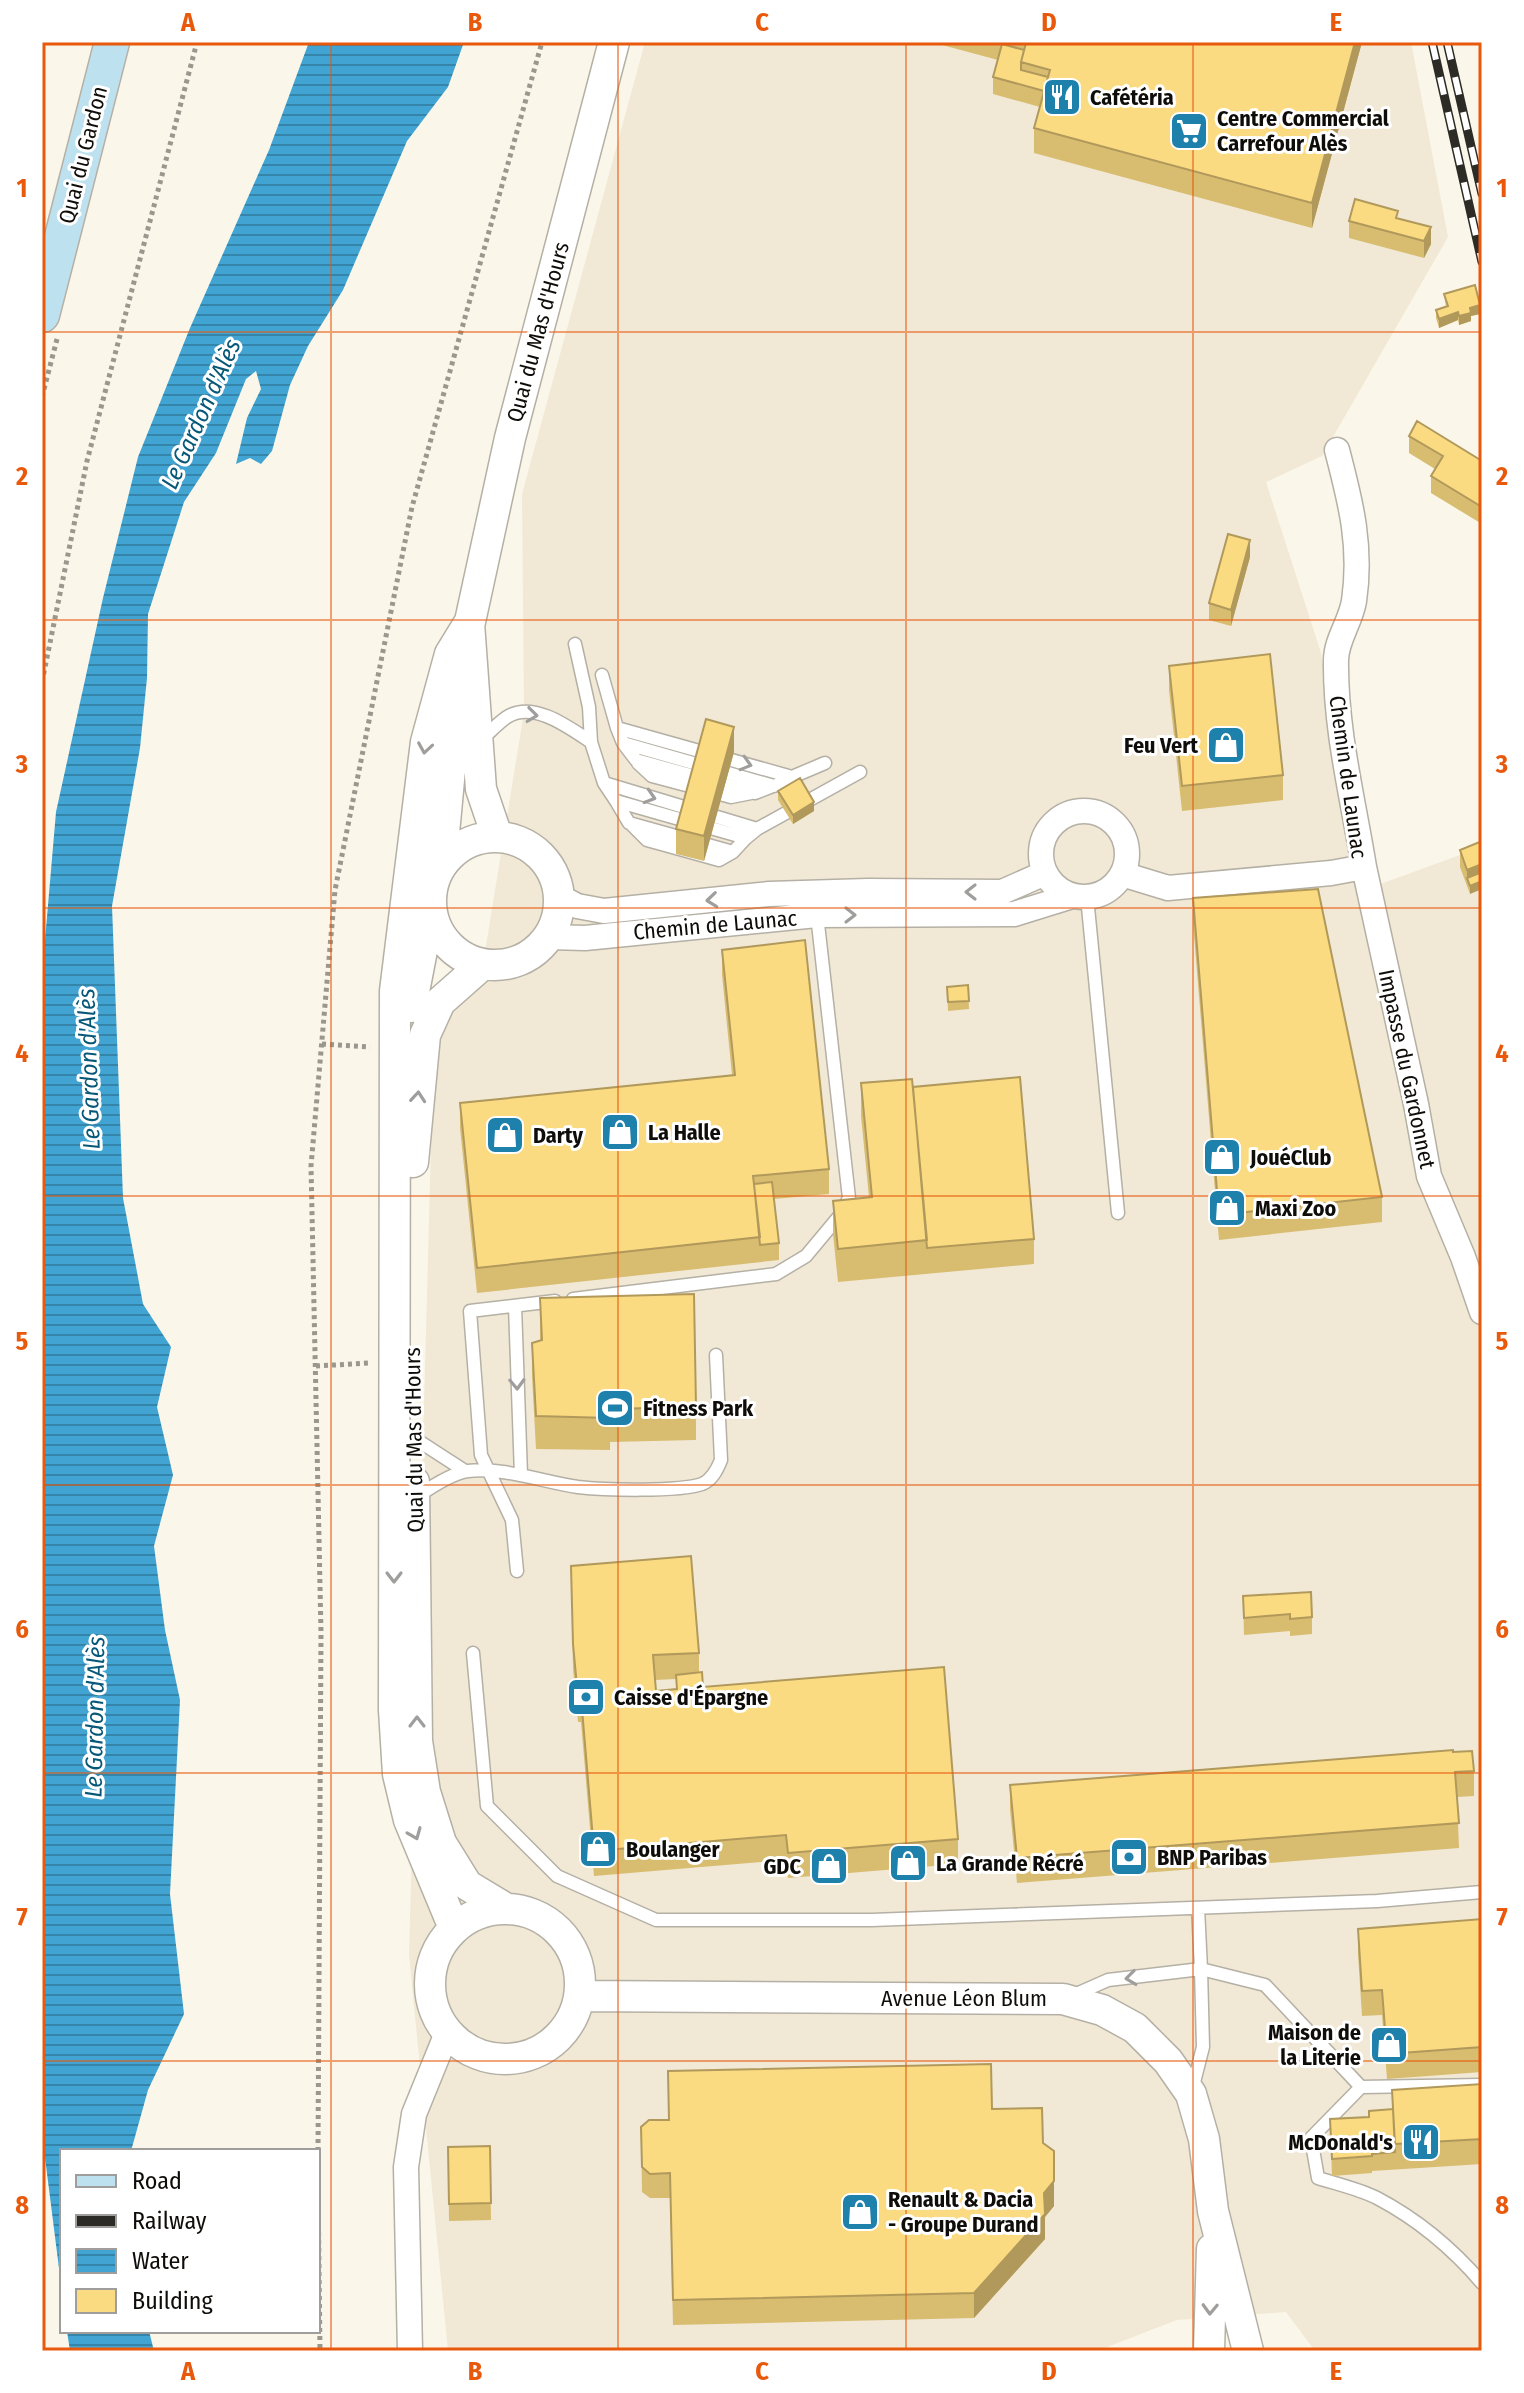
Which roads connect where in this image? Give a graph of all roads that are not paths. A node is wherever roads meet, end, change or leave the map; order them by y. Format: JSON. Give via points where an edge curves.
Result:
{"nodes":[{"id":1,"x":112,"y":42,"type":"edge"},
{"id":2,"x":614,"y":42,"type":"edge"},
{"id":3,"x":42,"y":315,"type":"edge"},
{"id":4,"x":1337,"y":450,"type":"dead end"},
{"id":5,"x":469,"y":623,"type":"junction"},
{"id":6,"x":575,"y":644,"type":"dead end"},
{"id":7,"x":602,"y":675,"type":"dead end"},
{"id":8,"x":617,"y":728,"type":"junction"},
{"id":9,"x":591,"y":742,"type":"junction"},
{"id":10,"x":623,"y":743,"type":"junction"},
{"id":11,"x":477,"y":744,"type":"junction"},
{"id":12,"x":825,"y":763,"type":"dead end"},
{"id":13,"x":860,"y":772,"type":"dead end"},
{"id":14,"x":792,"y":777,"type":"junction"},
{"id":15,"x":604,"y":783,"type":"junction"},
{"id":16,"x":774,"y":786,"type":"junction"},
{"id":17,"x":616,"y":801,"type":"junction"},
{"id":18,"x":757,"y":829,"type":"junction"},
{"id":19,"x":497,"y":836,"type":"junction"},
{"id":20,"x":746,"y":838,"type":"junction"},
{"id":21,"x":441,"y":865,"type":"junction"},
{"id":22,"x":1364,"y":867,"type":"junction"},
{"id":23,"x":1045,"y":873,"type":"junction"},
{"id":24,"x":1122,"y":874,"type":"junction"},
{"id":25,"x":560,"y":897,"type":"junction"},
{"id":26,"x":1079,"y":897,"type":"junction"},
{"id":27,"x":430,"y":905,"type":"junction"},
{"id":28,"x":817,"y":915,"type":"junction"},
{"id":29,"x":549,"y":937,"type":"junction"},
{"id":30,"x":483,"y":964,"type":"junction"},
{"id":31,"x":395,"y":1064,"type":"junction"},
{"id":32,"x":1118,"y":1213,"type":"dead end"},
{"id":33,"x":515,"y":1306,"type":"junction"},
{"id":34,"x":1482,"y":1312,"type":"edge"},
{"id":35,"x":716,"y":1355,"type":"dead end"},
{"id":36,"x":414,"y":1438,"type":"junction"},
{"id":37,"x":465,"y":1471,"type":"junction"},
{"id":38,"x":488,"y":1472,"type":"junction"},
{"id":39,"x":521,"y":1475,"type":"junction"},
{"id":40,"x":415,"y":1498,"type":"junction"},
{"id":41,"x":517,"y":1571,"type":"dead end"},
{"id":42,"x":473,"y":1653,"type":"dead end"},
{"id":43,"x":1482,"y":1892,"type":"edge"},
{"id":44,"x":505,"y":1908,"type":"junction"},
{"id":45,"x":1198,"y":1908,"type":"junction"},
{"id":46,"x":454,"y":1928,"type":"junction"},
{"id":47,"x":1201,"y":1969,"type":"junction"},
{"id":48,"x":581,"y":1996,"type":"junction"},
{"id":49,"x":1063,"y":1999,"type":"junction"},
{"id":50,"x":447,"y":2033,"type":"junction"},
{"id":51,"x":1482,"y":2085,"type":"edge"},
{"id":52,"x":1361,"y":2087,"type":"junction"},
{"id":53,"x":1191,"y":2094,"type":"junction"},
{"id":54,"x":1213,"y":2211,"type":"junction"},
{"id":55,"x":1482,"y":2283,"type":"edge"},
{"id":56,"x":410,"y":2351,"type":"edge"},
{"id":57,"x":1209,"y":2351,"type":"edge"},
{"id":58,"x":1248,"y":2351,"type":"edge"}],
"edges":[{"from":1,"to":3,"type":"main road","name":"Quai du Gardon"},
{"from":2,"to":5,"type":"street","name":"Quai du Mas d'Hours","via":[[510,438]]},
{"from":4,"to":22,"type":"street","name":"Chemin de Launac","via":[[1359,556],[1354,606],[1336,654],[1336,693]]},
{"from":5,"to":11,"type":"street","name":"Quai du Mas d'Hours"},
{"from":5,"to":21,"type":"street","name":"Quai du Mas d'Hours","via":[[455,699]]},
{"from":5,"to":31,"type":"street","name":"Quai du Mas d'Hours","one_way":true,"via":[[450,654],[426,742],[395,991]]},
{"from":6,"to":9,"type":"lane"},
{"from":7,"to":8,"type":"lane"},
{"from":8,"to":10,"type":"lane"},
{"from":8,"to":14,"type":"lane","one_way":true},
{"from":11,"to":9,"type":"lane","one_way":true,"via":[[509,715],[524,712],[561,722]]},
{"from":9,"to":15,"type":"lane"},
{"from":10,"to":16,"type":"lane"},
{"from":10,"to":16,"type":"lane","via":[[636,760],[755,793]]},
{"from":11,"to":19,"type":"street","name":"Quai du Mas d'Hours","via":[[481,789]]},
{"from":12,"to":14,"type":"lane"},
{"from":13,"to":18,"type":"lane"},
{"from":14,"to":16,"type":"lane"},
{"from":15,"to":17,"type":"lane"},
{"from":15,"to":18,"type":"lane","one_way":true},
{"from":17,"to":20,"type":"lane"},
{"from":17,"to":20,"type":"lane","via":[[629,823],[733,852]]},
{"from":18,"to":20,"type":"lane"},
{"from":19,"to":21,"type":"street","via":[[475,839]]},
{"from":19,"to":25,"type":"street","via":[[515,839],[540,855],[556,878]]},
{"from":21,"to":27,"type":"street"},
{"from":22,"to":24,"type":"street","name":"Chemin de Launac","via":[[1168,888]]},
{"from":22,"to":34,"type":"street","name":"Impasse du Gardonnet","via":[[1429,1176]]},
{"from":23,"to":24,"type":"street","via":[[1040,858],[1044,835],[1062,816],[1088,811],[1121,831],[1127,860]]},
{"from":23,"to":25,"type":"street","name":"Chemin de Launac","one_way":true,"via":[[1002,892],[769,894],[604,911]]},
{"from":23,"to":26,"type":"street","via":[[1059,890]]},
{"from":24,"to":26,"type":"street","via":[[1101,894]]},
{"from":25,"to":29,"type":"street"},
{"from":28,"to":26,"type":"street","name":"Chemin de Launac","one_way":true,"via":[[1014,914]]},
{"from":26,"to":32,"type":"lane"},
{"from":27,"to":30,"type":"street","via":[[447,944]]},
{"from":27,"to":31,"type":"street","name":"Quai du Mas d'Hours"},
{"from":28,"to":29,"type":"street","name":"Chemin de Launac"},
{"from":28,"to":33,"type":"lane","via":[[849,1198],[841,1214],[806,1256],[776,1274]]},
{"from":29,"to":30,"type":"street","via":[[520,961]]},
{"from":36,"to":30,"type":"street","name":"Quai du Mas d'Hours","one_way":true,"via":[[410,1206],[425,1035],[440,1002]]},
{"from":31,"to":46,"type":"street","name":"Quai du Mas d'Hours","one_way":true,"via":[[398,1774],[409,1820]]},
{"from":33,"to":38,"type":"lane","via":[[470,1311],[481,1455]]},
{"from":33,"to":39,"type":"lane","one_way":true},
{"from":35,"to":39,"type":"lane","via":[[721,1460],[703,1483],[655,1489],[579,1487]]},
{"from":36,"to":37,"type":"lane"},
{"from":36,"to":40,"type":"street","name":"Quai du Mas d'Hours"},
{"from":37,"to":38,"type":"lane"},
{"from":37,"to":40,"type":"lane"},
{"from":38,"to":39,"type":"lane"},
{"from":38,"to":41,"type":"lane","via":[[512,1520]]},
{"from":44,"to":40,"type":"street","name":"Quai du Mas d'Hours","one_way":true,"via":[[467,1885],[441,1843],[425,1792],[417,1741]]},
{"from":42,"to":45,"type":"lane","via":[[487,1806],[557,1876],[656,1920],[872,1920]]},
{"from":43,"to":45,"type":"lane"},
{"from":44,"to":46,"type":"street","via":[[478,1914]]},
{"from":44,"to":48,"type":"street","via":[[548,1921],[565,1937],[576,1955]]},
{"from":45,"to":47,"type":"lane"},
{"from":46,"to":50,"type":"street","via":[[439,1946],[430,1979],[435,2013]]},
{"from":47,"to":49,"type":"lane","one_way":true,"via":[[1108,1980]]},
{"from":47,"to":52,"type":"lane","via":[[1265,1985]]},
{"from":47,"to":53,"type":"lane","via":[[1203,2047]]},
{"from":48,"to":49,"type":"street","name":"Avenue Léon Blum"},
{"from":48,"to":50,"type":"street","via":[[573,2020],[558,2039],[538,2053],[514,2060],[466,2049]]},
{"from":49,"to":53,"type":"street","name":"Avenue Léon Blum","via":[[1102,2010],[1135,2028]]},
{"from":50,"to":56,"type":"street","via":[[414,2114],[406,2167]]},
{"from":51,"to":52,"type":"lane"},
{"from":52,"to":55,"type":"lane","via":[[1311,2138],[1318,2178],[1374,2197],[1421,2225]]},
{"from":53,"to":54,"type":"street","name":"Avenue Léon Blum","via":[[1204,2139]]},
{"from":54,"to":57,"type":"street","name":"Avenue Léon Blum","one_way":true},
{"from":54,"to":58,"type":"street","name":"Avenue Léon Blum"}]}
